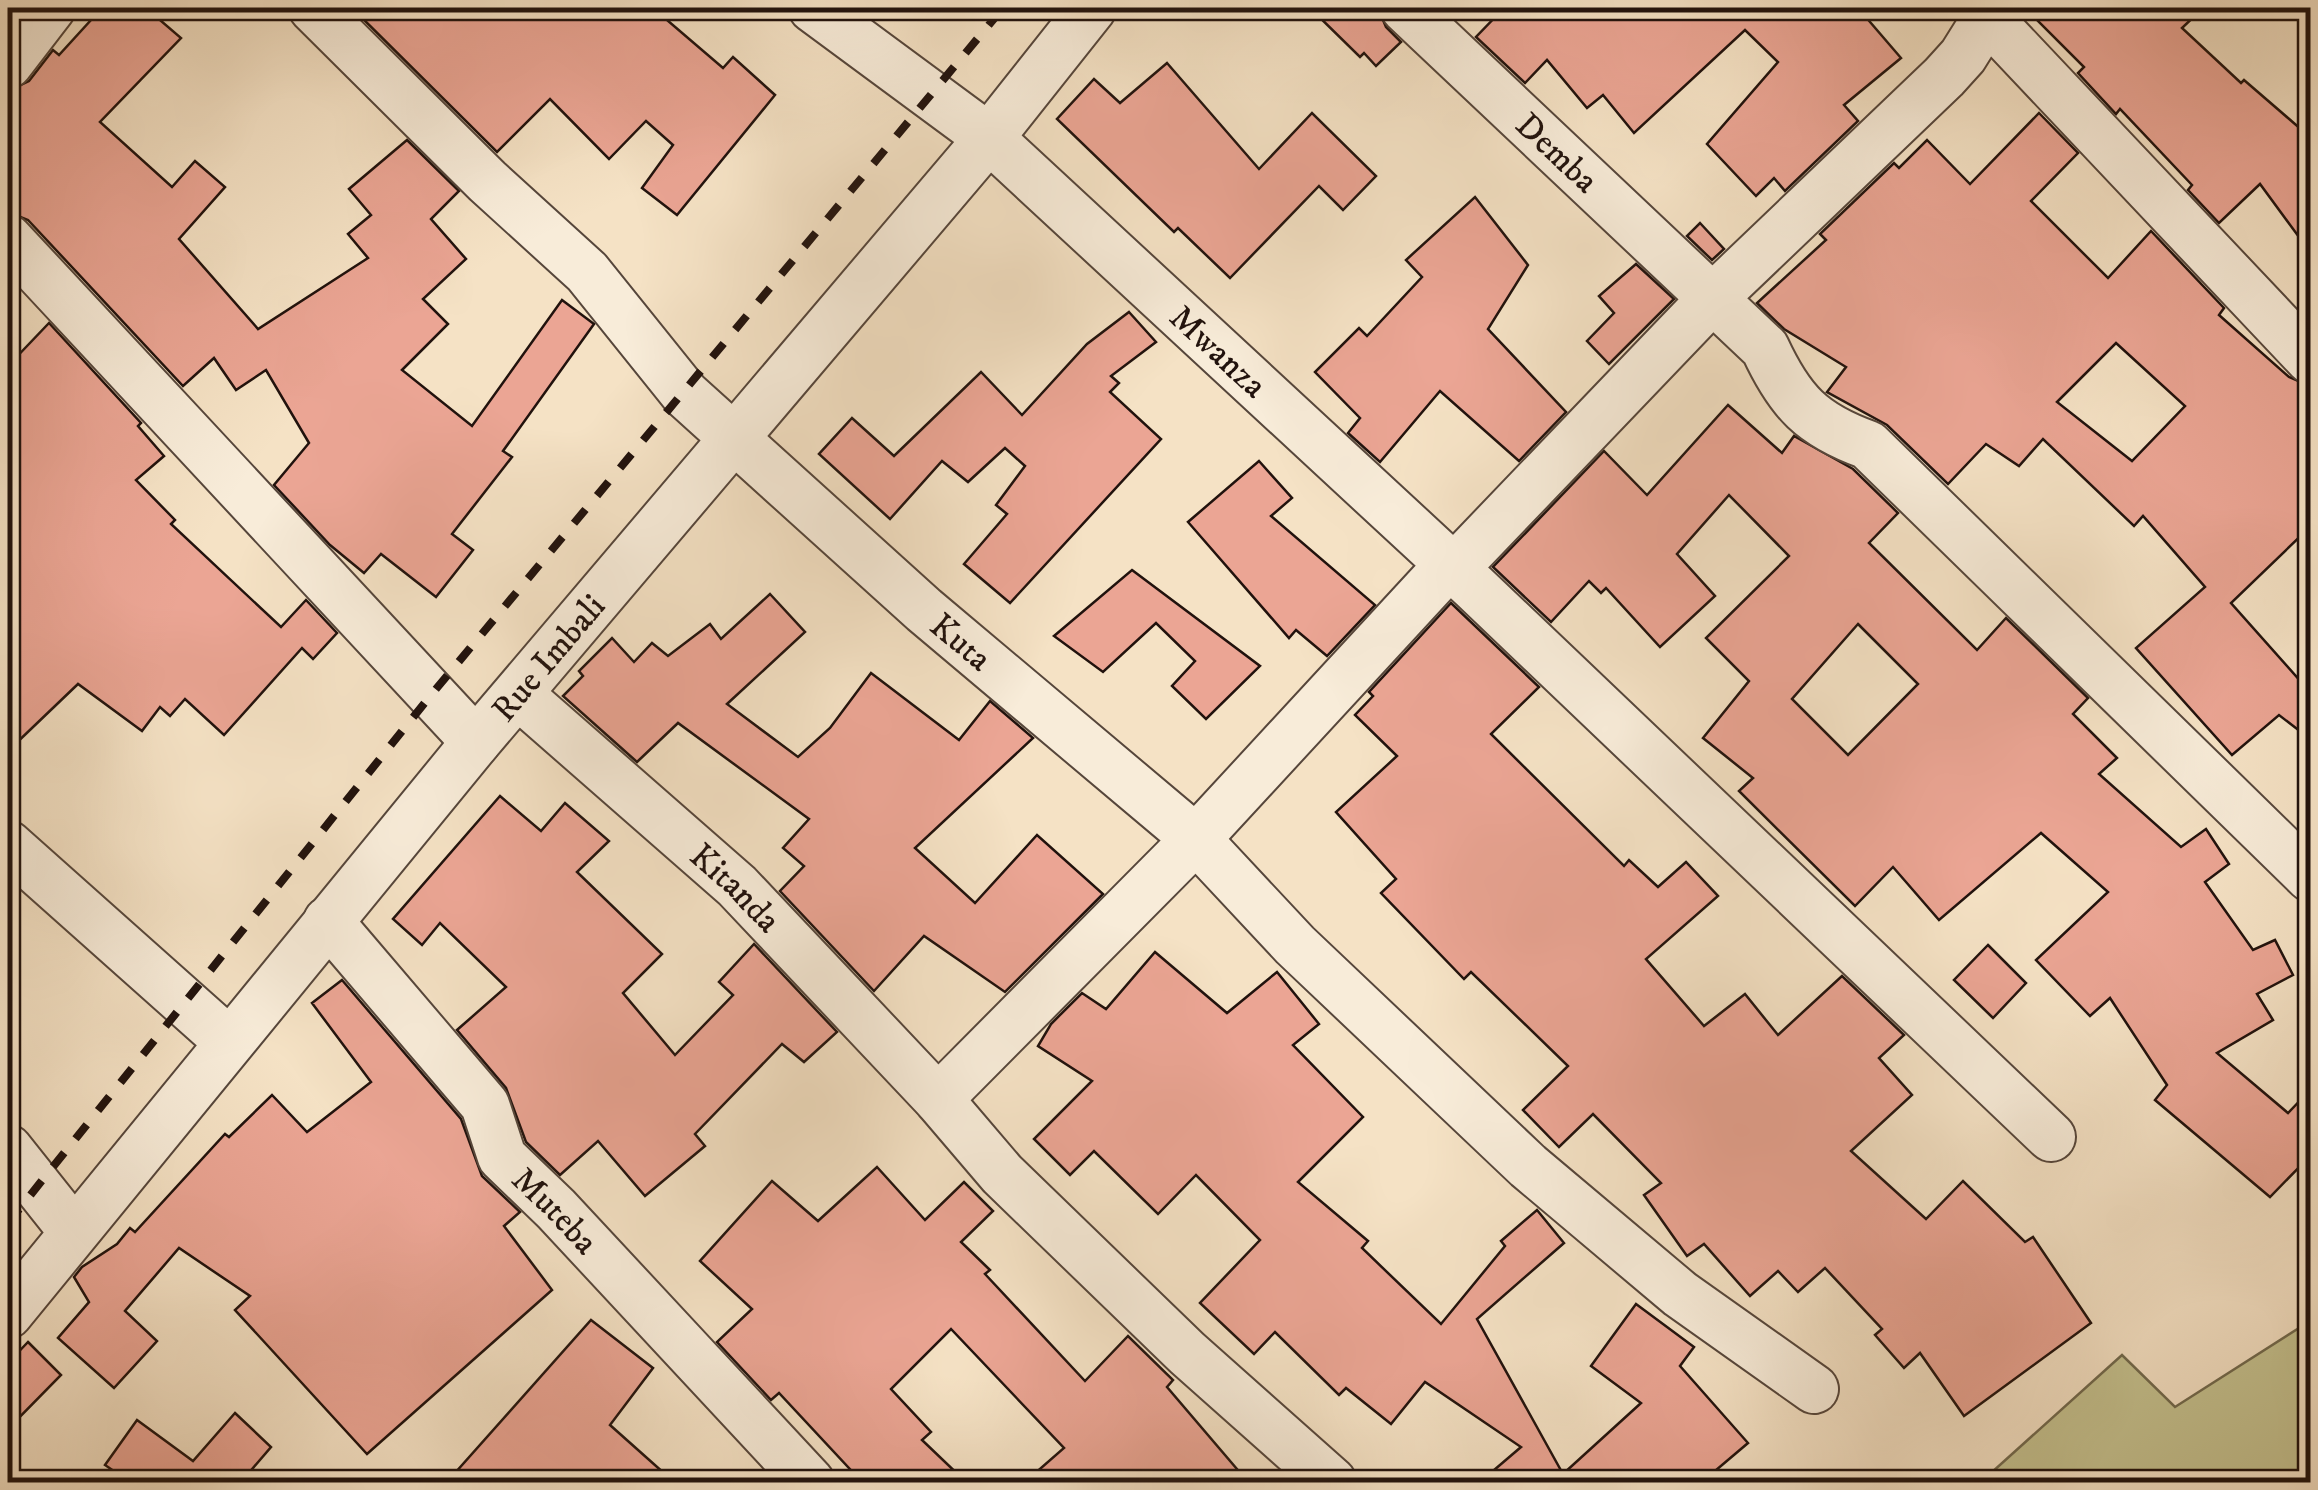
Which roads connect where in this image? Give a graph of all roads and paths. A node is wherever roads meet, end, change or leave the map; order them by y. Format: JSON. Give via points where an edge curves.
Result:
{"nodes":[{"id":1,"x":51,"y":8,"type":"edge"},
{"id":2,"x":313,"y":8,"type":"edge"},
{"id":3,"x":813,"y":8,"type":"edge"},
{"id":4,"x":1092,"y":8,"type":"edge"},
{"id":5,"x":1404,"y":8,"type":"edge"},
{"id":6,"x":1987,"y":10,"type":"edge"},
{"id":7,"x":8,"y":64,"type":"edge"},
{"id":8,"x":989,"y":138,"type":"junction"},
{"id":9,"x":8,"y":239,"type":"edge"},
{"id":10,"x":1713,"y":298,"type":"junction"},
{"id":11,"x":2310,"y":359,"type":"edge"},
{"id":12,"x":734,"y":433,"type":"junction"},
{"id":13,"x":1448,"y":566,"type":"junction"},
{"id":14,"x":519,"y":695,"type":"junction"},
{"id":15,"x":476,"y":742,"type":"junction"},
{"id":16,"x":1196,"y":839,"type":"junction"},
{"id":17,"x":8,"y":845,"type":"edge"},
{"id":18,"x":2310,"y":877,"type":"edge"},
{"id":19,"x":328,"y":922,"type":"junction"},
{"id":20,"x":228,"y":1041,"type":"junction"},
{"id":21,"x":938,"y":1099,"type":"junction"},
{"id":22,"x":2051,"y":1137,"type":"dead end"},
{"id":23,"x":8,"y":1148,"type":"edge"},
{"id":24,"x":74,"y":1232,"type":"junction"},
{"id":25,"x":8,"y":1314,"type":"edge"},
{"id":26,"x":1814,"y":1388,"type":"dead end"},
{"id":27,"x":810,"y":1482,"type":"edge"},
{"id":28,"x":1332,"y":1482,"type":"edge"}],
"edges":[{"from":1,"to":7,"type":"street"},
{"from":2,"to":12,"type":"street","name":"Kuta","via":[[588,272],[685,394]]},
{"from":3,"to":8,"type":"street","name":"Mwanza"},
{"from":4,"to":8,"type":"street","name":"Rue Imbali"},
{"from":5,"to":10,"type":"street","name":"Demba"},
{"from":6,"to":10,"type":"street","via":[[1944,77]]},
{"from":6,"to":11,"type":"street"},
{"from":8,"to":12,"type":"street","name":"Rue Imbali"},
{"from":8,"to":13,"type":"street","name":"Mwanza"},
{"from":9,"to":15,"type":"street"},
{"from":10,"to":13,"type":"street","via":[[1466,556]]},
{"from":10,"to":18,"type":"street","name":"Demba","via":[[1765,348],[1806,416],[1868,445]]},
{"from":12,"to":14,"type":"street","name":"Rue Imbali"},
{"from":12,"to":16,"type":"street","name":"Kuta","via":[[924,610]]},
{"from":13,"to":16,"type":"street"},
{"from":13,"to":22,"type":"street","name":"Mwanza"},
{"from":14,"to":15,"type":"street","name":"Rue Imbali"},
{"from":14,"to":21,"type":"street","name":"Kitanda","via":[[737,886]]},
{"from":15,"to":19,"type":"street","name":"Rue Imbali"},
{"from":16,"to":21,"type":"street"},
{"from":16,"to":26,"type":"street","name":"Kuta","via":[[1295,945],[1528,1166],[1680,1294]]},
{"from":17,"to":20,"type":"street"},
{"from":19,"to":20,"type":"street","name":"Rue Imbali"},
{"from":19,"to":27,"type":"street","name":"Muteba","via":[[485,1105],[502,1156]]},
{"from":20,"to":24,"type":"street","name":"Rue Imbali"},
{"from":21,"to":28,"type":"street","name":"Kitanda","via":[[1002,1174]]},
{"from":23,"to":24,"type":"street"},
{"from":24,"to":25,"type":"street","name":"Rue Imbali"}]}
